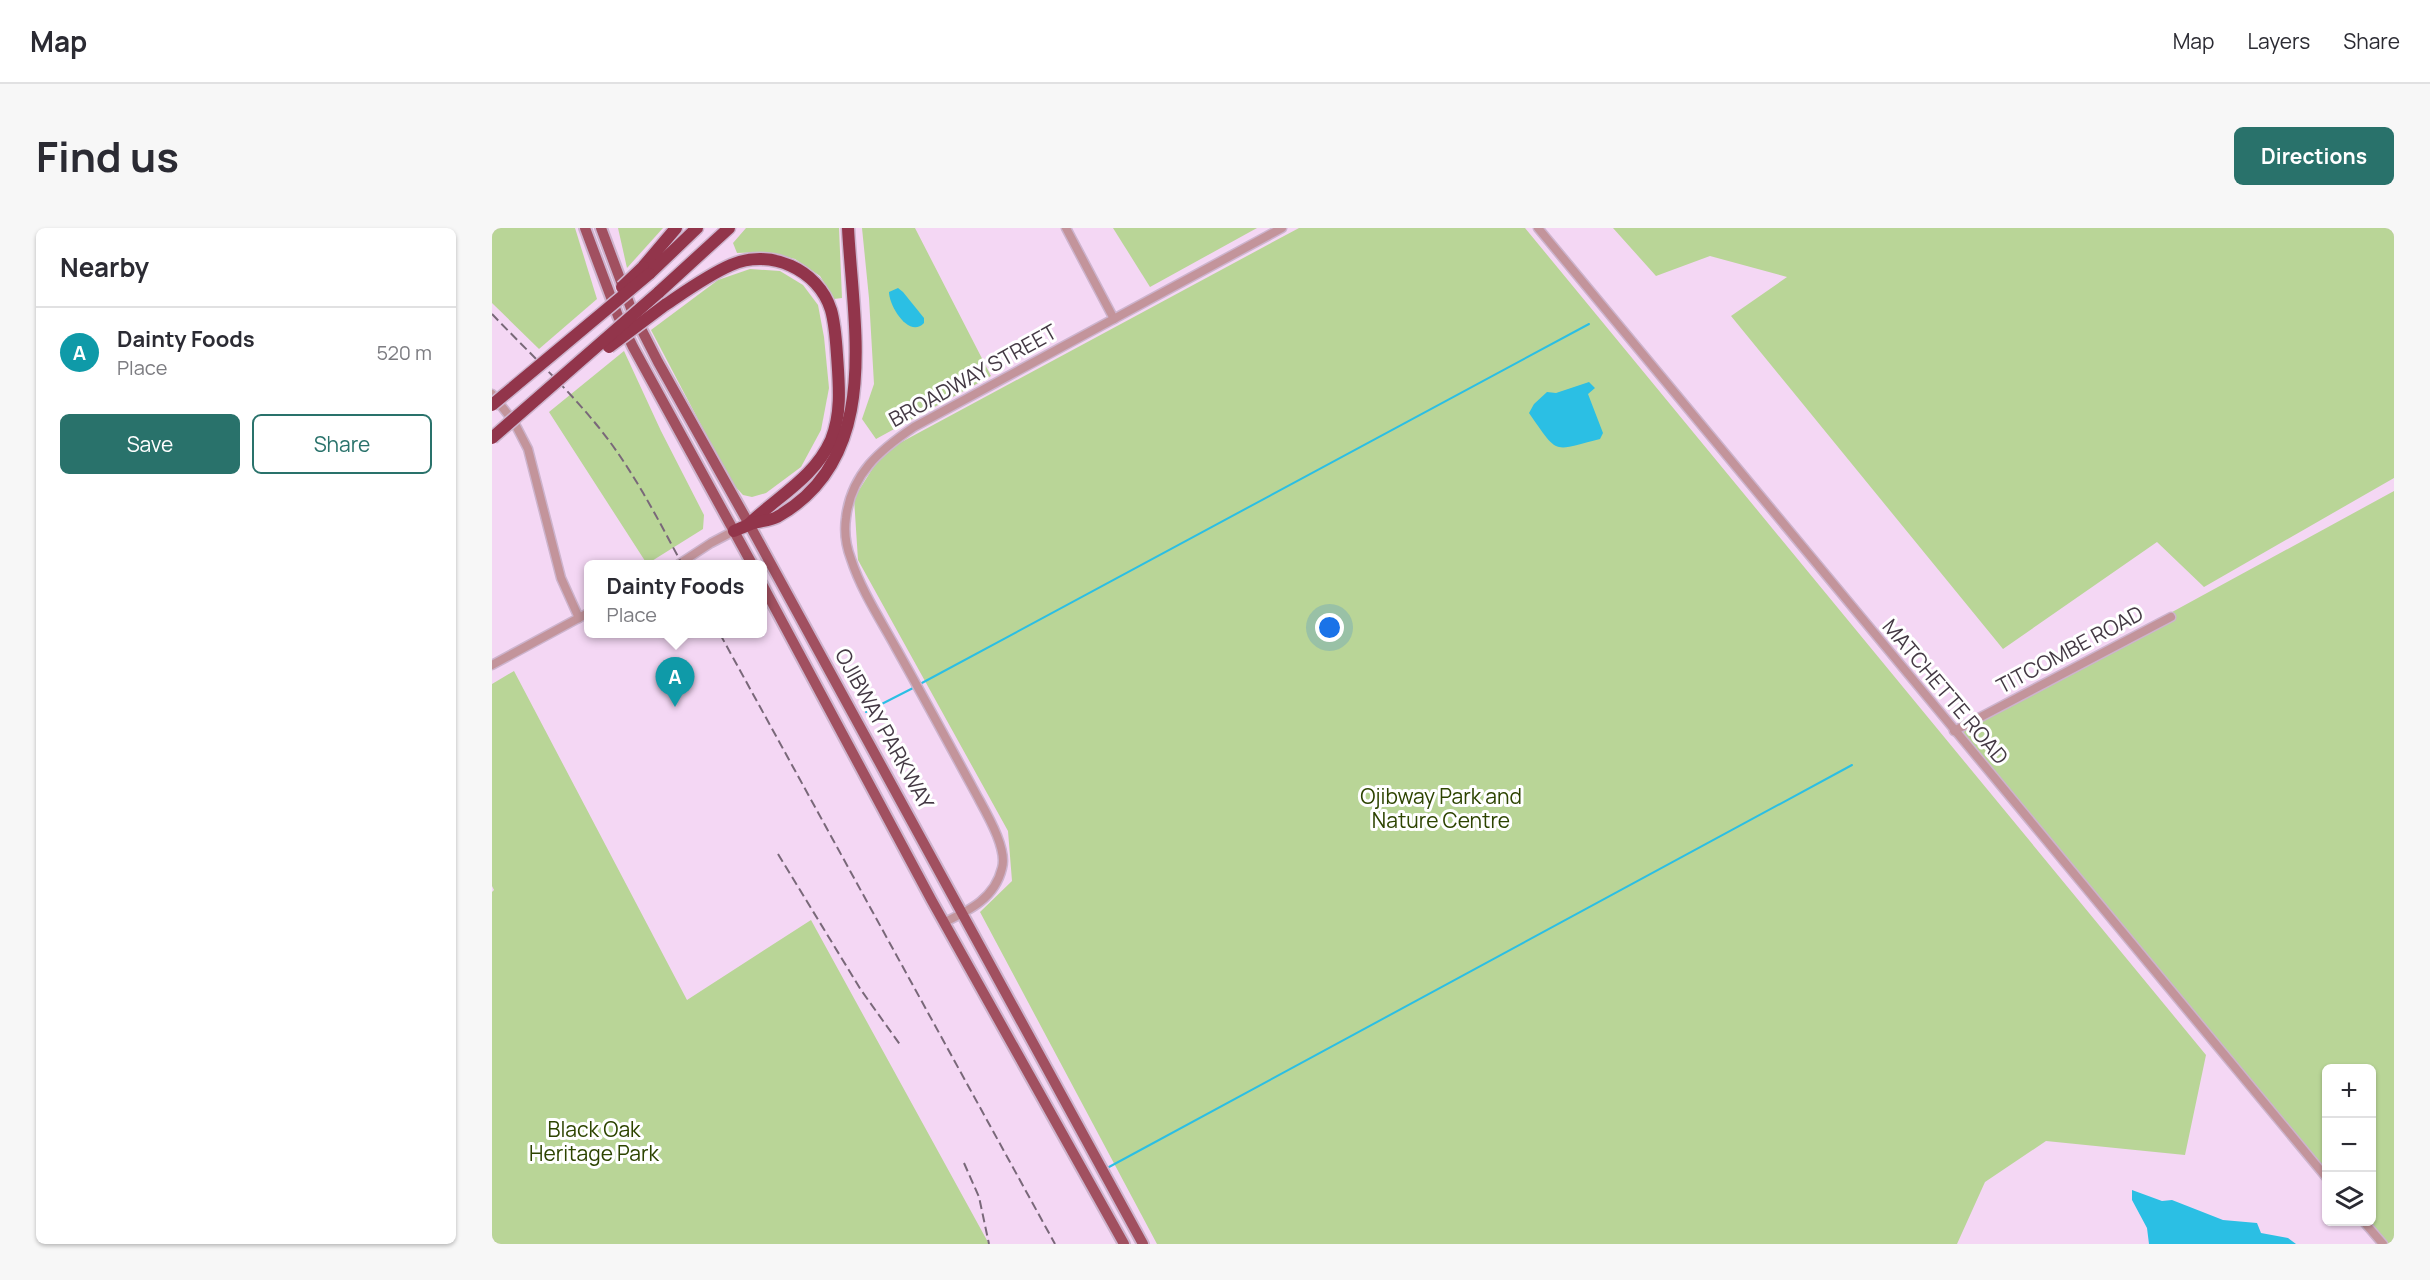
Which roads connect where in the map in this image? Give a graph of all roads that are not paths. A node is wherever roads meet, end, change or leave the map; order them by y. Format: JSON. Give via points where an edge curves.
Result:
{"nodes":[{"id":1,"x":585,"y":228,"type":"edge"},
{"id":2,"x":602,"y":228,"type":"edge"},
{"id":3,"x":676,"y":228,"type":"edge"},
{"id":4,"x":697,"y":228,"type":"edge"},
{"id":5,"x":729,"y":228,"type":"edge"},
{"id":6,"x":848,"y":228,"type":"edge"},
{"id":7,"x":1066,"y":228,"type":"edge"},
{"id":8,"x":1282,"y":228,"type":"edge"},
{"id":9,"x":1538,"y":228,"type":"edge"},
{"id":10,"x":646,"y":271,"type":"junction"},
{"id":11,"x":1114,"y":319,"type":"junction"},
{"id":12,"x":492,"y":393,"type":"edge"},
{"id":13,"x":492,"y":405,"type":"edge"},
{"id":14,"x":529,"y":407,"type":"junction"},
{"id":15,"x":492,"y":438,"type":"edge"},
{"id":16,"x":749,"y":524,"type":"junction"},
{"id":17,"x":734,"y":531,"type":"junction"},
{"id":18,"x":685,"y":560,"type":"edge"},
{"id":19,"x":750,"y":560,"type":"edge"},
{"id":20,"x":767,"y":593,"type":"edge"},
{"id":21,"x":584,"y":615,"type":"edge"},
{"id":22,"x":2170,"y":617,"type":"dead end"},
{"id":23,"x":579,"y":618,"type":"junction"},
{"id":24,"x":492,"y":665,"type":"edge"},
{"id":25,"x":1954,"y":731,"type":"junction"},
{"id":26,"x":963,"y":914,"type":"junction"},
{"id":27,"x":945,"y":922,"type":"junction"},
{"id":28,"x":2322,"y":1172,"type":"edge"},
{"id":29,"x":2368,"y":1226,"type":"edge"},
{"id":30,"x":1124,"y":1244,"type":"edge"},
{"id":31,"x":1143,"y":1244,"type":"edge"},
{"id":32,"x":2383,"y":1244,"type":"edge"}],
"edges":[{"from":1,"to":17,"type":"main road","via":[[633,347]]},
{"from":2,"to":16,"type":"main road","name":"OJIBWAY PARKWAY","via":[[632,311]]},
{"from":3,"to":10,"type":"highway"},
{"from":4,"to":10,"type":"highway"},
{"from":5,"to":14,"type":"highway","bridge":true},
{"from":6,"to":16,"type":"highway","via":[[856,363],[853,404],[843,443],[824,476],[804,497],[775,518]]},
{"from":7,"to":11,"type":"street"},
{"from":8,"to":11,"type":"street","name":"BROADWAY STREET"},
{"from":9,"to":25,"type":"street","name":"MATCHETTE ROAD"},
{"from":10,"to":13,"type":"highway","bridge":true},
{"from":11,"to":26,"type":"street","name":"BROADWAY STREET","via":[[886,446],[861,475],[848,508],[845,532],[852,562],[1002,848],[1003,866],[996,885],[987,898]]},
{"from":12,"to":23,"type":"street","via":[[528,448],[561,579]]},
{"from":14,"to":15,"type":"highway","bridge":true},
{"from":14,"to":16,"type":"highway","bridge":true,"via":[[665,305],[732,264],[767,259],[799,269],[818,287],[830,309],[840,393],[838,415],[819,461],[805,478]]},
{"from":16,"to":17,"type":"highway"},
{"from":16,"to":26,"type":"main road","name":"OJIBWAY PARKWAY"},
{"from":17,"to":18,"type":"street"},
{"from":17,"to":19,"type":"main road"},
{"from":20,"to":27,"type":"main road","name":"OJIBWAY PARKWAY"},
{"from":21,"to":23,"type":"street"},
{"from":22,"to":25,"type":"street","name":"TITCOMBE ROAD"},
{"from":23,"to":24,"type":"street"},
{"from":25,"to":28,"type":"street","name":"MATCHETTE ROAD"},
{"from":26,"to":27,"type":"street","name":"BROADWAY STREET"},
{"from":26,"to":31,"type":"main road","name":"OJIBWAY PARKWAY"},
{"from":27,"to":30,"type":"main road","name":"OJIBWAY PARKWAY"},
{"from":29,"to":32,"type":"street"}]}
